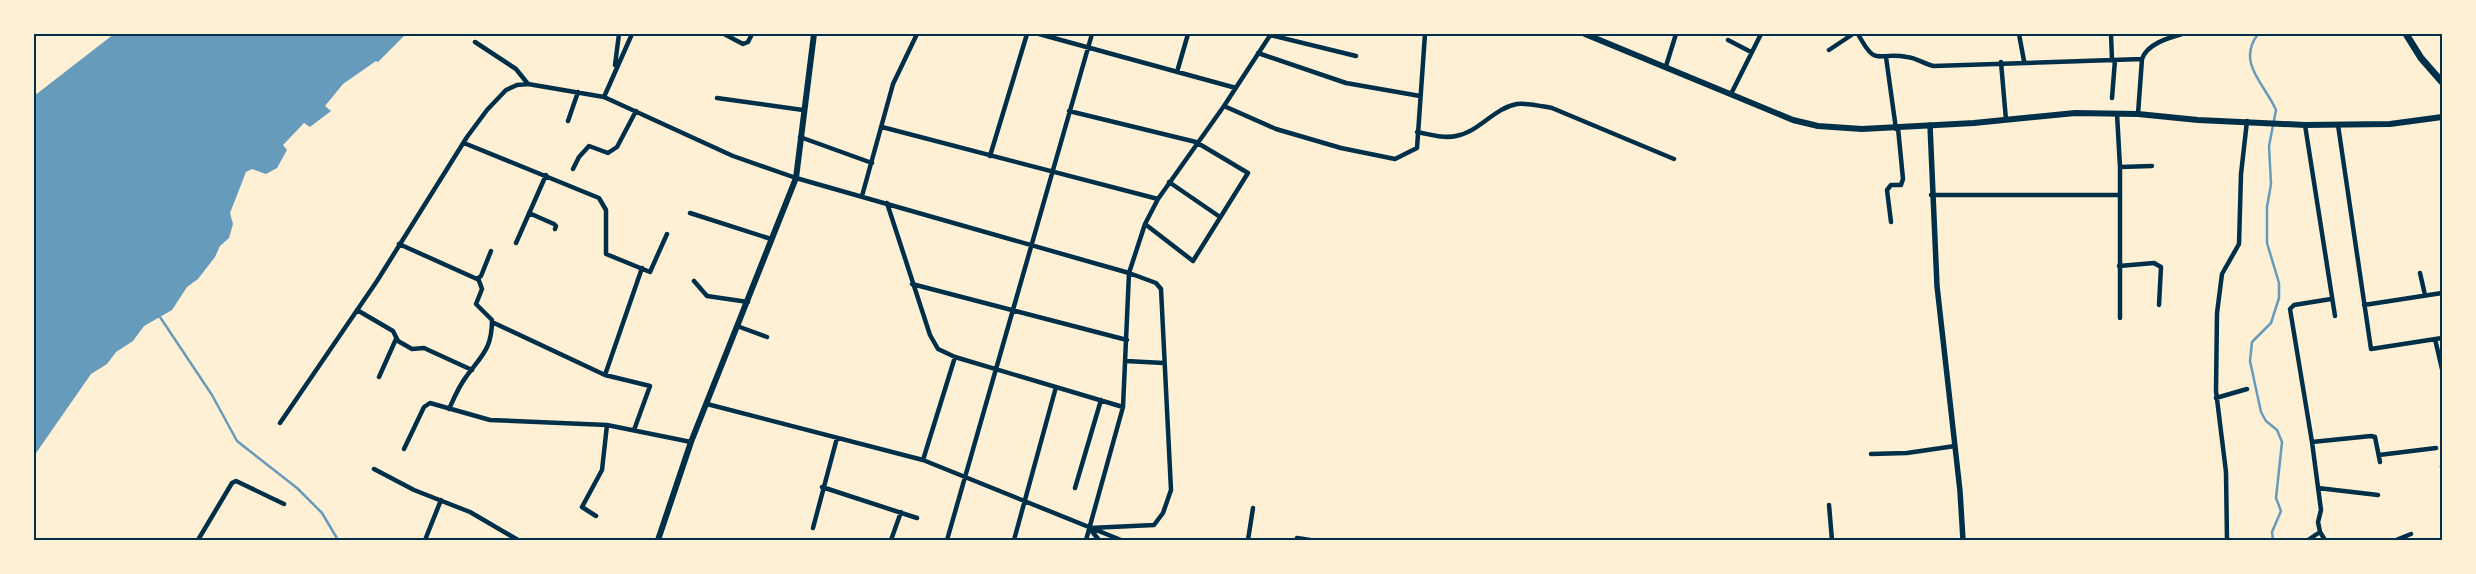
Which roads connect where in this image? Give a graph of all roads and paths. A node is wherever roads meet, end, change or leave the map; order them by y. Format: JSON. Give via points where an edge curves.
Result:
{"nodes":[{"id":1,"x":619,"y":34,"type":"edge"},
{"id":2,"x":632,"y":34,"type":"edge"},
{"id":3,"x":724,"y":34,"type":"edge"},
{"id":4,"x":752,"y":34,"type":"edge"},
{"id":5,"x":814,"y":34,"type":"edge"},
{"id":6,"x":918,"y":34,"type":"edge"},
{"id":7,"x":1027,"y":34,"type":"edge"},
{"id":8,"x":1040,"y":34,"type":"edge"},
{"id":9,"x":1092,"y":34,"type":"edge"},
{"id":10,"x":1188,"y":34,"type":"edge"},
{"id":11,"x":1270,"y":34,"type":"edge"},
{"id":12,"x":1425,"y":34,"type":"edge"},
{"id":13,"x":1586,"y":34,"type":"edge"},
{"id":14,"x":1676,"y":34,"type":"edge"},
{"id":15,"x":1761,"y":34,"type":"edge"},
{"id":16,"x":1853,"y":34,"type":"edge"},
{"id":17,"x":1858,"y":34,"type":"edge"},
{"id":18,"x":2019,"y":34,"type":"edge"},
{"id":19,"x":2111,"y":34,"type":"edge"},
{"id":20,"x":2182,"y":34,"type":"edge"},
{"id":21,"x":2406,"y":34,"type":"edge"},
{"id":22,"x":1728,"y":40,"type":"dead end"},
{"id":23,"x":475,"y":42,"type":"dead end"},
{"id":24,"x":1088,"y":47,"type":"junction"},
{"id":25,"x":1829,"y":50,"type":"dead end"},
{"id":26,"x":1751,"y":52,"type":"junction"},
{"id":27,"x":1258,"y":53,"type":"junction"},
{"id":28,"x":1356,"y":56,"type":"dead end"},
{"id":29,"x":1886,"y":57,"type":"junction"},
{"id":30,"x":2142,"y":59,"type":"junction"},
{"id":31,"x":2114,"y":60,"type":"junction"},
{"id":32,"x":2024,"y":61,"type":"junction"},
{"id":33,"x":2001,"y":62,"type":"junction"},
{"id":34,"x":1666,"y":66,"type":"junction"},
{"id":35,"x":614,"y":71,"type":"junction"},
{"id":36,"x":1177,"y":72,"type":"junction"},
{"id":37,"x":2442,"y":82,"type":"edge"},
{"id":38,"x":528,"y":84,"type":"junction"},
{"id":39,"x":1236,"y":88,"type":"junction"},
{"id":40,"x":578,"y":92,"type":"junction"},
{"id":41,"x":1731,"y":94,"type":"junction"},
{"id":42,"x":1420,"y":96,"type":"junction"},
{"id":43,"x":604,"y":97,"type":"junction"},
{"id":44,"x":717,"y":98,"type":"dead end"},
{"id":45,"x":2112,"y":98,"type":"dead end"},
{"id":46,"x":1224,"y":106,"type":"junction"},
{"id":47,"x":803,"y":110,"type":"junction"},
{"id":48,"x":636,"y":111,"type":"junction"},
{"id":49,"x":1069,"y":111,"type":"junction"},
{"id":50,"x":2117,"y":114,"type":"junction"},
{"id":51,"x":2138,"y":114,"type":"junction"},
{"id":52,"x":2442,"y":117,"type":"edge"},
{"id":53,"x":2006,"y":120,"type":"junction"},
{"id":54,"x":568,"y":121,"type":"dead end"},
{"id":55,"x":2247,"y":121,"type":"junction"},
{"id":56,"x":1930,"y":125,"type":"junction"},
{"id":57,"x":2305,"y":125,"type":"junction"},
{"id":58,"x":2338,"y":125,"type":"junction"},
{"id":59,"x":882,"y":127,"type":"junction"},
{"id":60,"x":1897,"y":128,"type":"junction"},
{"id":61,"x":1417,"y":132,"type":"junction"},
{"id":62,"x":800,"y":137,"type":"junction"},
{"id":63,"x":1196,"y":142,"type":"junction"},
{"id":64,"x":464,"y":143,"type":"junction"},
{"id":65,"x":990,"y":156,"type":"junction"},
{"id":66,"x":1674,"y":159,"type":"dead end"},
{"id":67,"x":872,"y":164,"type":"junction"},
{"id":68,"x":2152,"y":166,"type":"dead end"},
{"id":69,"x":2120,"y":167,"type":"junction"},
{"id":70,"x":573,"y":169,"type":"dead end"},
{"id":71,"x":1052,"y":172,"type":"junction"},
{"id":72,"x":546,"y":175,"type":"junction"},
{"id":73,"x":796,"y":178,"type":"junction"},
{"id":74,"x":1169,"y":182,"type":"junction"},
{"id":75,"x":1931,"y":195,"type":"junction"},
{"id":76,"x":2120,"y":195,"type":"junction"},
{"id":77,"x":862,"y":196,"type":"junction"},
{"id":78,"x":1158,"y":199,"type":"junction"},
{"id":79,"x":886,"y":203,"type":"junction"},
{"id":80,"x":529,"y":213,"type":"junction"},
{"id":81,"x":690,"y":213,"type":"dead end"},
{"id":82,"x":1220,"y":217,"type":"junction"},
{"id":83,"x":1891,"y":222,"type":"dead end"},
{"id":84,"x":1145,"y":224,"type":"junction"},
{"id":85,"x":555,"y":229,"type":"dead end"},
{"id":86,"x":667,"y":234,"type":"dead end"},
{"id":87,"x":771,"y":239,"type":"junction"},
{"id":88,"x":516,"y":243,"type":"dead end"},
{"id":89,"x":400,"y":244,"type":"junction"},
{"id":90,"x":1031,"y":244,"type":"junction"},
{"id":91,"x":491,"y":251,"type":"dead end"},
{"id":92,"x":2119,"y":266,"type":"junction"},
{"id":93,"x":642,"y":268,"type":"junction"},
{"id":94,"x":2420,"y":272,"type":"dead end"},
{"id":95,"x":1129,"y":273,"type":"junction"},
{"id":96,"x":478,"y":278,"type":"junction"},
{"id":97,"x":694,"y":281,"type":"dead end"},
{"id":98,"x":912,"y":284,"type":"junction"},
{"id":99,"x":2442,"y":294,"type":"edge"},
{"id":100,"x":2425,"y":295,"type":"junction"},
{"id":101,"x":2331,"y":299,"type":"junction"},
{"id":102,"x":748,"y":302,"type":"junction"},
{"id":103,"x":2159,"y":305,"type":"dead end"},
{"id":104,"x":2364,"y":305,"type":"junction"},
{"id":105,"x":1012,"y":309,"type":"junction"},
{"id":106,"x":357,"y":310,"type":"junction"},
{"id":107,"x":2335,"y":316,"type":"dead end"},
{"id":108,"x":2120,"y":318,"type":"dead end"},
{"id":109,"x":492,"y":322,"type":"junction"},
{"id":110,"x":737,"y":326,"type":"junction"},
{"id":111,"x":767,"y":337,"type":"dead end"},
{"id":112,"x":2442,"y":338,"type":"edge"},
{"id":113,"x":396,"y":339,"type":"junction"},
{"id":114,"x":2435,"y":339,"type":"junction"},
{"id":115,"x":1127,"y":340,"type":"junction"},
{"id":116,"x":955,"y":357,"type":"junction"},
{"id":117,"x":1126,"y":361,"type":"junction"},
{"id":118,"x":1164,"y":363,"type":"junction"},
{"id":119,"x":997,"y":369,"type":"junction"},
{"id":120,"x":2442,"y":369,"type":"edge"},
{"id":121,"x":472,"y":370,"type":"junction"},
{"id":122,"x":605,"y":375,"type":"junction"},
{"id":123,"x":379,"y":377,"type":"dead end"},
{"id":124,"x":1056,"y":387,"type":"junction"},
{"id":125,"x":2248,"y":389,"type":"dead end"},
{"id":126,"x":2216,"y":398,"type":"junction"},
{"id":127,"x":1101,"y":400,"type":"junction"},
{"id":128,"x":707,"y":404,"type":"junction"},
{"id":129,"x":1123,"y":406,"type":"junction"},
{"id":130,"x":449,"y":409,"type":"junction"},
{"id":131,"x":280,"y":423,"type":"dead end"},
{"id":132,"x":607,"y":425,"type":"junction"},
{"id":133,"x":634,"y":430,"type":"junction"},
{"id":134,"x":837,"y":438,"type":"junction"},
{"id":135,"x":691,"y":442,"type":"junction"},
{"id":136,"x":2312,"y":442,"type":"junction"},
{"id":137,"x":1955,"y":446,"type":"junction"},
{"id":138,"x":2436,"y":448,"type":"dead end"},
{"id":139,"x":404,"y":449,"type":"dead end"},
{"id":140,"x":1871,"y":454,"type":"dead end"},
{"id":141,"x":2379,"y":455,"type":"junction"},
{"id":142,"x":922,"y":460,"type":"junction"},
{"id":143,"x":2380,"y":462,"type":"dead end"},
{"id":144,"x":374,"y":469,"type":"dead end"},
{"id":145,"x":964,"y":478,"type":"junction"},
{"id":146,"x":822,"y":487,"type":"junction"},
{"id":147,"x":1075,"y":488,"type":"dead end"},
{"id":148,"x":2318,"y":488,"type":"junction"},
{"id":149,"x":2378,"y":495,"type":"dead end"},
{"id":150,"x":441,"y":500,"type":"junction"},
{"id":151,"x":1024,"y":502,"type":"junction"},
{"id":152,"x":284,"y":504,"type":"dead end"},
{"id":153,"x":1829,"y":505,"type":"dead end"},
{"id":154,"x":1253,"y":508,"type":"dead end"},
{"id":155,"x":901,"y":512,"type":"junction"},
{"id":156,"x":596,"y":516,"type":"dead end"},
{"id":157,"x":917,"y":518,"type":"dead end"},
{"id":158,"x":813,"y":528,"type":"dead end"},
{"id":159,"x":1089,"y":528,"type":"junction"},
{"id":160,"x":2320,"y":532,"type":"junction"},
{"id":161,"x":2410,"y":534,"type":"dead end"},
{"id":162,"x":1297,"y":538,"type":"dead end"},
{"id":163,"x":198,"y":540,"type":"edge"},
{"id":164,"x":425,"y":540,"type":"edge"},
{"id":165,"x":518,"y":540,"type":"edge"},
{"id":166,"x":658,"y":540,"type":"edge"},
{"id":167,"x":891,"y":540,"type":"edge"},
{"id":168,"x":947,"y":540,"type":"edge"},
{"id":169,"x":1014,"y":540,"type":"edge"},
{"id":170,"x":1086,"y":540,"type":"edge"},
{"id":171,"x":1099,"y":540,"type":"edge"},
{"id":172,"x":1120,"y":540,"type":"edge"},
{"id":173,"x":1248,"y":540,"type":"edge"},
{"id":174,"x":1310,"y":540,"type":"edge"},
{"id":175,"x":1832,"y":540,"type":"edge"},
{"id":176,"x":1958,"y":540,"type":"edge"},
{"id":177,"x":1963,"y":540,"type":"edge"},
{"id":178,"x":2227,"y":540,"type":"edge"},
{"id":179,"x":2308,"y":540,"type":"edge"},
{"id":180,"x":2325,"y":540,"type":"edge"},
{"id":181,"x":2396,"y":540,"type":"edge"}],
"edges":[{"from":1,"to":35,"type":"street"},
{"from":2,"to":35,"type":"street"},
{"from":3,"to":4,"type":"street","via":[[743,44]]},
{"from":5,"to":47,"type":"main road"},
{"from":6,"to":59,"type":"street","via":[[893,84]]},
{"from":7,"to":65,"type":"street"},
{"from":8,"to":24,"type":"street"},
{"from":9,"to":24,"type":"street"},
{"from":10,"to":36,"type":"street"},
{"from":11,"to":27,"type":"street"},
{"from":11,"to":28,"type":"street"},
{"from":12,"to":42,"type":"street"},
{"from":13,"to":34,"type":"main road"},
{"from":14,"to":34,"type":"street"},
{"from":15,"to":26,"type":"street"},
{"from":16,"to":25,"type":"street"},
{"from":17,"to":29,"type":"street","via":[[1869,52],[1876,57]]},
{"from":18,"to":32,"type":"street"},
{"from":19,"to":31,"type":"street"},
{"from":20,"to":30,"type":"street","via":[[2155,45]]},
{"from":21,"to":37,"type":"main road"},
{"from":22,"to":26,"type":"street"},
{"from":23,"to":38,"type":"street","via":[[516,69]]},
{"from":24,"to":36,"type":"street"},
{"from":24,"to":49,"type":"street"},
{"from":26,"to":41,"type":"street"},
{"from":27,"to":39,"type":"street"},
{"from":27,"to":42,"type":"street","via":[[1346,83]]},
{"from":29,"to":33,"type":"street","via":[[1908,57],[1934,66]]},
{"from":29,"to":60,"type":"street"},
{"from":30,"to":31,"type":"street"},
{"from":30,"to":51,"type":"street"},
{"from":31,"to":32,"type":"street"},
{"from":31,"to":45,"type":"street"},
{"from":32,"to":33,"type":"street"},
{"from":33,"to":53,"type":"street"},
{"from":34,"to":41,"type":"main road"},
{"from":35,"to":43,"type":"street"},
{"from":36,"to":39,"type":"street"},
{"from":38,"to":40,"type":"street"},
{"from":38,"to":64,"type":"street","via":[[506,90]]},
{"from":39,"to":46,"type":"street"},
{"from":40,"to":43,"type":"street"},
{"from":40,"to":54,"type":"street"},
{"from":41,"to":60,"type":"main road","via":[[1794,120],[1818,126]]},
{"from":42,"to":61,"type":"street"},
{"from":43,"to":48,"type":"street"},
{"from":44,"to":47,"type":"street"},
{"from":46,"to":61,"type":"street","via":[[1276,129],[1395,160],[1417,148]]},
{"from":46,"to":63,"type":"street"},
{"from":47,"to":62,"type":"main road"},
{"from":48,"to":70,"type":"street","via":[[617,147],[608,152],[589,146]]},
{"from":48,"to":73,"type":"street","via":[[733,156]]},
{"from":49,"to":63,"type":"street"},
{"from":49,"to":71,"type":"street"},
{"from":50,"to":51,"type":"main road"},
{"from":50,"to":53,"type":"main road","via":[[2076,113]]},
{"from":50,"to":69,"type":"street"},
{"from":51,"to":55,"type":"main road"},
{"from":52,"to":58,"type":"main road","via":[[2390,124]]},
{"from":53,"to":56,"type":"main road"},
{"from":55,"to":57,"type":"main road"},
{"from":55,"to":126,"type":"street","via":[[2241,174],[2239,244],[2222,274],[2218,301]]},
{"from":56,"to":60,"type":"main road"},
{"from":56,"to":75,"type":"street"},
{"from":57,"to":58,"type":"main road"},
{"from":57,"to":101,"type":"street"},
{"from":58,"to":104,"type":"street"},
{"from":59,"to":65,"type":"street"},
{"from":59,"to":67,"type":"street"},
{"from":60,"to":83,"type":"street","via":[[1903,179],[1901,185],[1891,185],[1887,190]]},
{"from":61,"to":66,"type":"street","via":[[1456,136],[1506,108],[1532,104],[1552,108]]},
{"from":62,"to":67,"type":"street"},
{"from":62,"to":73,"type":"main road"},
{"from":63,"to":74,"type":"street"},
{"from":63,"to":82,"type":"street","via":[[1248,173]]},
{"from":64,"to":72,"type":"street"},
{"from":64,"to":89,"type":"street"},
{"from":65,"to":71,"type":"street"},
{"from":67,"to":77,"type":"street"},
{"from":68,"to":69,"type":"street"},
{"from":69,"to":76,"type":"street"},
{"from":71,"to":78,"type":"street"},
{"from":71,"to":90,"type":"street"},
{"from":72,"to":80,"type":"street"},
{"from":72,"to":93,"type":"street","via":[[599,198],[606,210],[606,254]]},
{"from":73,"to":77,"type":"street"},
{"from":73,"to":87,"type":"main road"},
{"from":74,"to":78,"type":"street"},
{"from":74,"to":82,"type":"street"},
{"from":75,"to":76,"type":"street"},
{"from":75,"to":137,"type":"street","via":[[1942,338]]},
{"from":76,"to":92,"type":"street"},
{"from":77,"to":79,"type":"street"},
{"from":78,"to":84,"type":"street"},
{"from":79,"to":90,"type":"street"},
{"from":79,"to":98,"type":"street"},
{"from":80,"to":85,"type":"street","via":[[554,224]]},
{"from":80,"to":88,"type":"street"},
{"from":81,"to":87,"type":"street"},
{"from":82,"to":84,"type":"street","via":[[1193,261]]},
{"from":84,"to":95,"type":"street"},
{"from":86,"to":93,"type":"street","via":[[650,272]]},
{"from":87,"to":102,"type":"main road"},
{"from":89,"to":96,"type":"street"},
{"from":89,"to":106,"type":"street"},
{"from":90,"to":95,"type":"street"},
{"from":90,"to":105,"type":"street"},
{"from":91,"to":96,"type":"street"},
{"from":92,"to":103,"type":"street","via":[[2159,265]]},
{"from":92,"to":108,"type":"street"},
{"from":93,"to":122,"type":"street"},
{"from":94,"to":100,"type":"street"},
{"from":95,"to":115,"type":"street"},
{"from":95,"to":118,"type":"street","via":[[1161,289]]},
{"from":96,"to":109,"type":"street","via":[[482,288],[476,304]]},
{"from":97,"to":102,"type":"street","via":[[707,296]]},
{"from":98,"to":105,"type":"street"},
{"from":98,"to":116,"type":"street","via":[[938,349]]},
{"from":99,"to":100,"type":"street"},
{"from":100,"to":104,"type":"street"},
{"from":101,"to":107,"type":"street"},
{"from":101,"to":136,"type":"street","via":[[2294,305],[2290,309]]},
{"from":102,"to":110,"type":"main road"},
{"from":104,"to":114,"type":"street","via":[[2371,348]]},
{"from":105,"to":115,"type":"street"},
{"from":105,"to":119,"type":"street"},
{"from":106,"to":113,"type":"street","via":[[393,331]]},
{"from":106,"to":131,"type":"street"},
{"from":109,"to":121,"type":"street","via":[[488,349]]},
{"from":109,"to":122,"type":"street"},
{"from":110,"to":111,"type":"street"},
{"from":110,"to":128,"type":"main road"},
{"from":112,"to":114,"type":"street"},
{"from":113,"to":121,"type":"street"},
{"from":113,"to":123,"type":"street"},
{"from":114,"to":120,"type":"street"},
{"from":115,"to":117,"type":"street"},
{"from":116,"to":119,"type":"street"},
{"from":116,"to":142,"type":"street"},
{"from":117,"to":118,"type":"street"},
{"from":117,"to":129,"type":"street"},
{"from":118,"to":159,"type":"street","via":[[1169,499],[1154,525]]},
{"from":119,"to":124,"type":"street"},
{"from":119,"to":145,"type":"street"},
{"from":121,"to":130,"type":"street","via":[[459,387]]},
{"from":122,"to":133,"type":"street","via":[[650,386]]},
{"from":124,"to":127,"type":"street"},
{"from":124,"to":151,"type":"street"},
{"from":125,"to":126,"type":"street"},
{"from":126,"to":178,"type":"street","via":[[2226,472]]},
{"from":127,"to":129,"type":"street"},
{"from":127,"to":147,"type":"street"},
{"from":128,"to":134,"type":"street"},
{"from":128,"to":135,"type":"main road"},
{"from":129,"to":159,"type":"street"},
{"from":130,"to":132,"type":"street","via":[[507,422]]},
{"from":130,"to":139,"type":"street","via":[[428,403]]},
{"from":132,"to":133,"type":"street"},
{"from":132,"to":156,"type":"street","via":[[602,470],[582,508]]},
{"from":133,"to":135,"type":"street"},
{"from":134,"to":142,"type":"street"},
{"from":134,"to":146,"type":"street"},
{"from":135,"to":166,"type":"main road"},
{"from":136,"to":141,"type":"street","via":[[2371,436],[2375,437]]},
{"from":136,"to":148,"type":"street"},
{"from":137,"to":140,"type":"street"},
{"from":137,"to":177,"type":"street"},
{"from":138,"to":141,"type":"street"},
{"from":141,"to":143,"type":"street"},
{"from":142,"to":145,"type":"street"},
{"from":144,"to":150,"type":"street"},
{"from":145,"to":151,"type":"street"},
{"from":145,"to":168,"type":"street"},
{"from":146,"to":155,"type":"street"},
{"from":146,"to":158,"type":"street"},
{"from":148,"to":149,"type":"street"},
{"from":148,"to":160,"type":"street"},
{"from":150,"to":164,"type":"street"},
{"from":150,"to":165,"type":"street","via":[[470,512]]},
{"from":151,"to":159,"type":"street"},
{"from":151,"to":169,"type":"street"},
{"from":152,"to":163,"type":"street","via":[[236,481]]},
{"from":153,"to":175,"type":"street"},
{"from":154,"to":173,"type":"street"},
{"from":155,"to":157,"type":"street"},
{"from":155,"to":167,"type":"street"},
{"from":159,"to":170,"type":"street"},
{"from":159,"to":171,"type":"street"},
{"from":159,"to":172,"type":"street"},
{"from":160,"to":179,"type":"street"},
{"from":160,"to":180,"type":"street"},
{"from":161,"to":181,"type":"street"},
{"from":162,"to":174,"type":"street"},
{"from":176,"to":177,"type":"street"}]}
